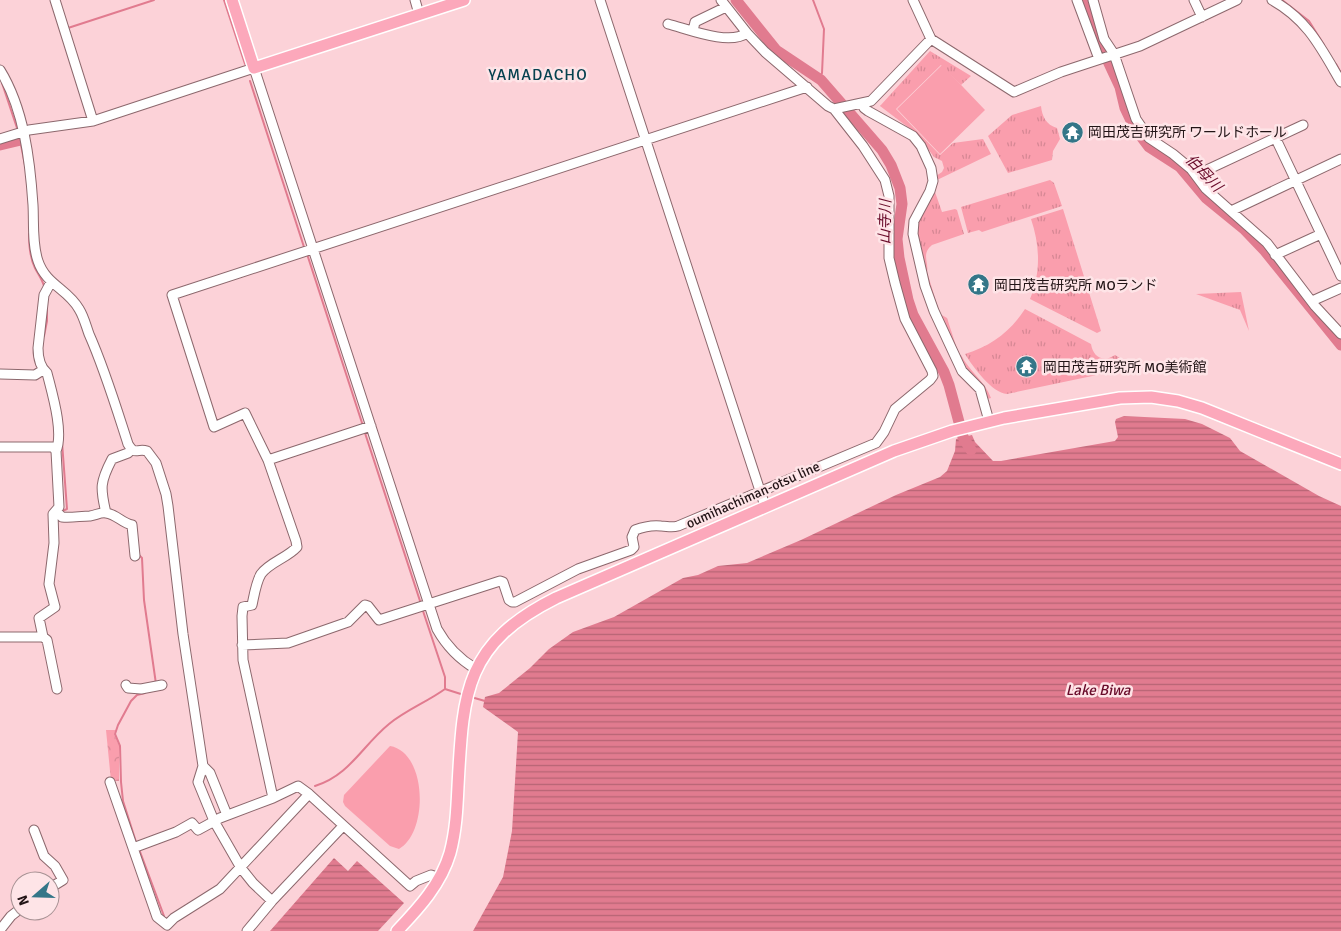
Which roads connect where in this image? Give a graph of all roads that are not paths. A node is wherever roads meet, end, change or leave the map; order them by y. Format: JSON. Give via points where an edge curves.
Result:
{"nodes":[{"id":1,"x":55,"y":0,"type":"edge"},
{"id":2,"x":232,"y":0,"type":"edge"},
{"id":3,"x":415,"y":0,"type":"edge"},
{"id":4,"x":464,"y":0,"type":"edge"},
{"id":5,"x":600,"y":0,"type":"edge"},
{"id":6,"x":913,"y":0,"type":"edge"},
{"id":7,"x":1077,"y":0,"type":"edge"},
{"id":8,"x":1093,"y":0,"type":"edge"},
{"id":9,"x":1194,"y":0,"type":"edge"},
{"id":10,"x":1237,"y":0,"type":"edge"},
{"id":11,"x":1272,"y":0,"type":"edge"},
{"id":12,"x":724,"y":4,"type":"edge"},
{"id":13,"x":419,"y":14,"type":"junction"},
{"id":14,"x":1202,"y":16,"type":"junction"},
{"id":15,"x":668,"y":24,"type":"dead end"},
{"id":16,"x":693,"y":31,"type":"junction"},
{"id":17,"x":747,"y":33,"type":"junction"},
{"id":18,"x":931,"y":39,"type":"junction"},
{"id":19,"x":1114,"y":54,"type":"junction"},
{"id":20,"x":1099,"y":60,"type":"junction"},
{"id":21,"x":254,"y":68,"type":"junction"},
{"id":22,"x":0,"y":70,"type":"edge"},
{"id":23,"x":1341,"y":82,"type":"edge"},
{"id":24,"x":807,"y":87,"type":"junction"},
{"id":25,"x":862,"y":104,"type":"junction"},
{"id":26,"x":836,"y":109,"type":"junction"},
{"id":27,"x":93,"y":121,"type":"junction"},
{"id":28,"x":1302,"y":125,"type":"dead end"},
{"id":29,"x":24,"y":131,"type":"junction"},
{"id":30,"x":1276,"y":137,"type":"junction"},
{"id":31,"x":0,"y":139,"type":"edge"},
{"id":32,"x":646,"y":140,"type":"junction"},
{"id":33,"x":1341,"y":159,"type":"edge"},
{"id":34,"x":1196,"y":175,"type":"junction"},
{"id":35,"x":1295,"y":181,"type":"junction"},
{"id":36,"x":1231,"y":211,"type":"junction"},
{"id":37,"x":1321,"y":234,"type":"junction"},
{"id":38,"x":307,"y":250,"type":"junction"},
{"id":39,"x":1275,"y":255,"type":"junction"},
{"id":40,"x":1341,"y":276,"type":"edge"},
{"id":41,"x":51,"y":282,"type":"junction"},
{"id":42,"x":1341,"y":288,"type":"edge"},
{"id":43,"x":1312,"y":301,"type":"junction"},
{"id":44,"x":1341,"y":334,"type":"edge"},
{"id":45,"x":43,"y":370,"type":"junction"},
{"id":46,"x":0,"y":374,"type":"edge"},
{"id":47,"x":989,"y":421,"type":"junction"},
{"id":48,"x":366,"y":428,"type":"junction"},
{"id":49,"x":0,"y":447,"type":"edge"},
{"id":50,"x":132,"y":450,"type":"junction"},
{"id":51,"x":56,"y":451,"type":"junction"},
{"id":52,"x":268,"y":460,"type":"junction"},
{"id":53,"x":1341,"y":464,"type":"edge"},
{"id":54,"x":760,"y":491,"type":"junction"},
{"id":55,"x":765,"y":506,"type":"junction"},
{"id":56,"x":56,"y":512,"type":"junction"},
{"id":57,"x":106,"y":512,"type":"junction"},
{"id":58,"x":135,"y":556,"type":"dead end"},
{"id":59,"x":424,"y":607,"type":"junction"},
{"id":60,"x":0,"y":637,"type":"edge"},
{"id":61,"x":43,"y":637,"type":"junction"},
{"id":62,"x":242,"y":645,"type":"junction"},
{"id":63,"x":476,"y":669,"type":"junction"},
{"id":64,"x":126,"y":685,"type":"dead end"},
{"id":65,"x":162,"y":685,"type":"dead end"},
{"id":66,"x":56,"y":689,"type":"dead end"},
{"id":67,"x":202,"y":766,"type":"junction"},
{"id":68,"x":110,"y":782,"type":"dead end"},
{"id":69,"x":309,"y":794,"type":"junction"},
{"id":70,"x":273,"y":798,"type":"junction"},
{"id":71,"x":227,"y":815,"type":"junction"},
{"id":72,"x":214,"y":821,"type":"junction"},
{"id":73,"x":343,"y":826,"type":"junction"},
{"id":74,"x":34,"y":830,"type":"dead end"},
{"id":75,"x":133,"y":848,"type":"junction"},
{"id":76,"x":241,"y":868,"type":"junction"},
{"id":77,"x":58,"y":871,"type":"edge"},
{"id":78,"x":440,"y":878,"type":"junction"},
{"id":79,"x":272,"y":901,"type":"junction"},
{"id":80,"x":10,"y":917,"type":"edge"},
{"id":81,"x":170,"y":928,"type":"edge"},
{"id":82,"x":0,"y":930,"type":"edge"},
{"id":83,"x":246,"y":931,"type":"edge"},
{"id":84,"x":397,"y":931,"type":"edge"}],
"edges":[{"from":1,"to":27,"type":"street"},
{"from":2,"to":21,"type":"main road"},
{"from":3,"to":13,"type":"street"},
{"from":4,"to":13,"type":"main road"},
{"from":5,"to":32,"type":"street"},
{"from":6,"to":18,"type":"street"},
{"from":7,"to":20,"type":"street"},
{"from":8,"to":19,"type":"street","via":[[1104,39]]},
{"from":9,"to":14,"type":"street"},
{"from":10,"to":14,"type":"street"},
{"from":11,"to":23,"type":"street","via":[[1308,29]]},
{"from":12,"to":16,"type":"street","via":[[695,22]]},
{"from":12,"to":17,"type":"street"},
{"from":13,"to":21,"type":"main road"},
{"from":14,"to":19,"type":"street","via":[[1140,46]]},
{"from":15,"to":16,"type":"street"},
{"from":16,"to":17,"type":"street","via":[[722,38],[740,38]]},
{"from":17,"to":24,"type":"street"},
{"from":18,"to":20,"type":"street","via":[[1014,92]]},
{"from":18,"to":25,"type":"street","via":[[871,101]]},
{"from":19,"to":20,"type":"street"},
{"from":19,"to":34,"type":"street","via":[[1136,119],[1149,138]]},
{"from":21,"to":27,"type":"street"},
{"from":21,"to":38,"type":"street"},
{"from":22,"to":29,"type":"street"},
{"from":24,"to":26,"type":"street"},
{"from":24,"to":32,"type":"street"},
{"from":25,"to":26,"type":"street"},
{"from":25,"to":47,"type":"street","via":[[868,111],[914,136],[931,168],[933,181],[914,221],[913,234],[934,311],[962,371],[980,389]]},
{"from":26,"to":54,"type":"street","via":[[885,180],[889,196],[889,258],[894,283],[906,319],[933,376],[894,409],[876,443]]},
{"from":27,"to":29,"type":"street"},
{"from":28,"to":30,"type":"street"},
{"from":29,"to":31,"type":"street"},
{"from":29,"to":41,"type":"street","via":[[34,246],[42,272]]},
{"from":30,"to":34,"type":"street"},
{"from":30,"to":35,"type":"street"},
{"from":32,"to":38,"type":"street"},
{"from":32,"to":54,"type":"street"},
{"from":33,"to":35,"type":"street"},
{"from":34,"to":36,"type":"street","via":[[1206,189]]},
{"from":35,"to":36,"type":"street"},
{"from":35,"to":37,"type":"street"},
{"from":36,"to":39,"type":"street","via":[[1267,243]]},
{"from":37,"to":39,"type":"street"},
{"from":37,"to":40,"type":"street"},
{"from":38,"to":48,"type":"street"},
{"from":38,"to":52,"type":"street","via":[[172,295],[214,427],[245,413]]},
{"from":39,"to":43,"type":"street"},
{"from":41,"to":45,"type":"street","via":[[44,294],[38,348]]},
{"from":41,"to":50,"type":"street","via":[[79,309],[102,363]]},
{"from":42,"to":43,"type":"street"},
{"from":43,"to":44,"type":"street"},
{"from":45,"to":46,"type":"street","via":[[35,375]]},
{"from":45,"to":51,"type":"street","via":[[55,405],[59,444]]},
{"from":47,"to":53,"type":"main road","name":"oumihachiman-otsu line","via":[[1120,398],[1164,399],[1202,408]]},
{"from":47,"to":55,"type":"main road","name":"oumihachiman-otsu line","via":[[894,451]]},
{"from":48,"to":52,"type":"street"},
{"from":48,"to":59,"type":"street"},
{"from":49,"to":51,"type":"street","via":[[53,447]]},
{"from":50,"to":57,"type":"street","via":[[112,460],[106,470],[101,490]]},
{"from":50,"to":67,"type":"street","via":[[147,452],[154,458],[166,494]]},
{"from":51,"to":56,"type":"street","via":[[59,507]]},
{"from":52,"to":62,"type":"street","via":[[297,547],[261,574],[252,605],[243,607]]},
{"from":54,"to":55,"type":"street"},
{"from":54,"to":59,"type":"street","via":[[672,528],[662,526],[635,530],[631,550],[578,569],[515,602],[509,600],[500,581]]},
{"from":55,"to":63,"type":"main road","name":"oumihachiman-otsu line","via":[[542,605],[501,634]]},
{"from":56,"to":57,"type":"street","via":[[67,518]]},
{"from":56,"to":61,"type":"street","via":[[53,514],[54,543],[49,584],[57,608],[39,618]]},
{"from":57,"to":58,"type":"street","via":[[132,525]]},
{"from":59,"to":62,"type":"street","via":[[379,620],[365,606],[348,622],[297,640],[281,644]]},
{"from":59,"to":63,"type":"street","via":[[446,644]]},
{"from":60,"to":61,"type":"street"},
{"from":61,"to":66,"type":"street","via":[[47,640]]},
{"from":62,"to":70,"type":"street"},
{"from":63,"to":78,"type":"main road","name":"oumihachiman-otsu line","via":[[461,730],[455,831]]},
{"from":64,"to":65,"type":"street","via":[[128,688]]},
{"from":67,"to":71,"type":"street","via":[[210,773]]},
{"from":67,"to":72,"type":"street","via":[[198,782]]},
{"from":68,"to":75,"type":"street"},
{"from":69,"to":70,"type":"street","via":[[298,786]]},
{"from":69,"to":73,"type":"street"},
{"from":69,"to":76,"type":"street"},
{"from":70,"to":71,"type":"street"},
{"from":71,"to":72,"type":"street"},
{"from":72,"to":75,"type":"street","via":[[198,830],[192,823]]},
{"from":72,"to":76,"type":"street"},
{"from":73,"to":78,"type":"street","via":[[410,886],[431,874]]},
{"from":73,"to":79,"type":"street"},
{"from":74,"to":77,"type":"street","via":[[44,856]]},
{"from":75,"to":81,"type":"street","via":[[157,917]]},
{"from":76,"to":79,"type":"street"},
{"from":76,"to":81,"type":"street","via":[[220,889],[174,918]]},
{"from":78,"to":84,"type":"main road","name":"oumihachiman-otsu line"},
{"from":79,"to":83,"type":"street"},
{"from":80,"to":82,"type":"street"}]}
